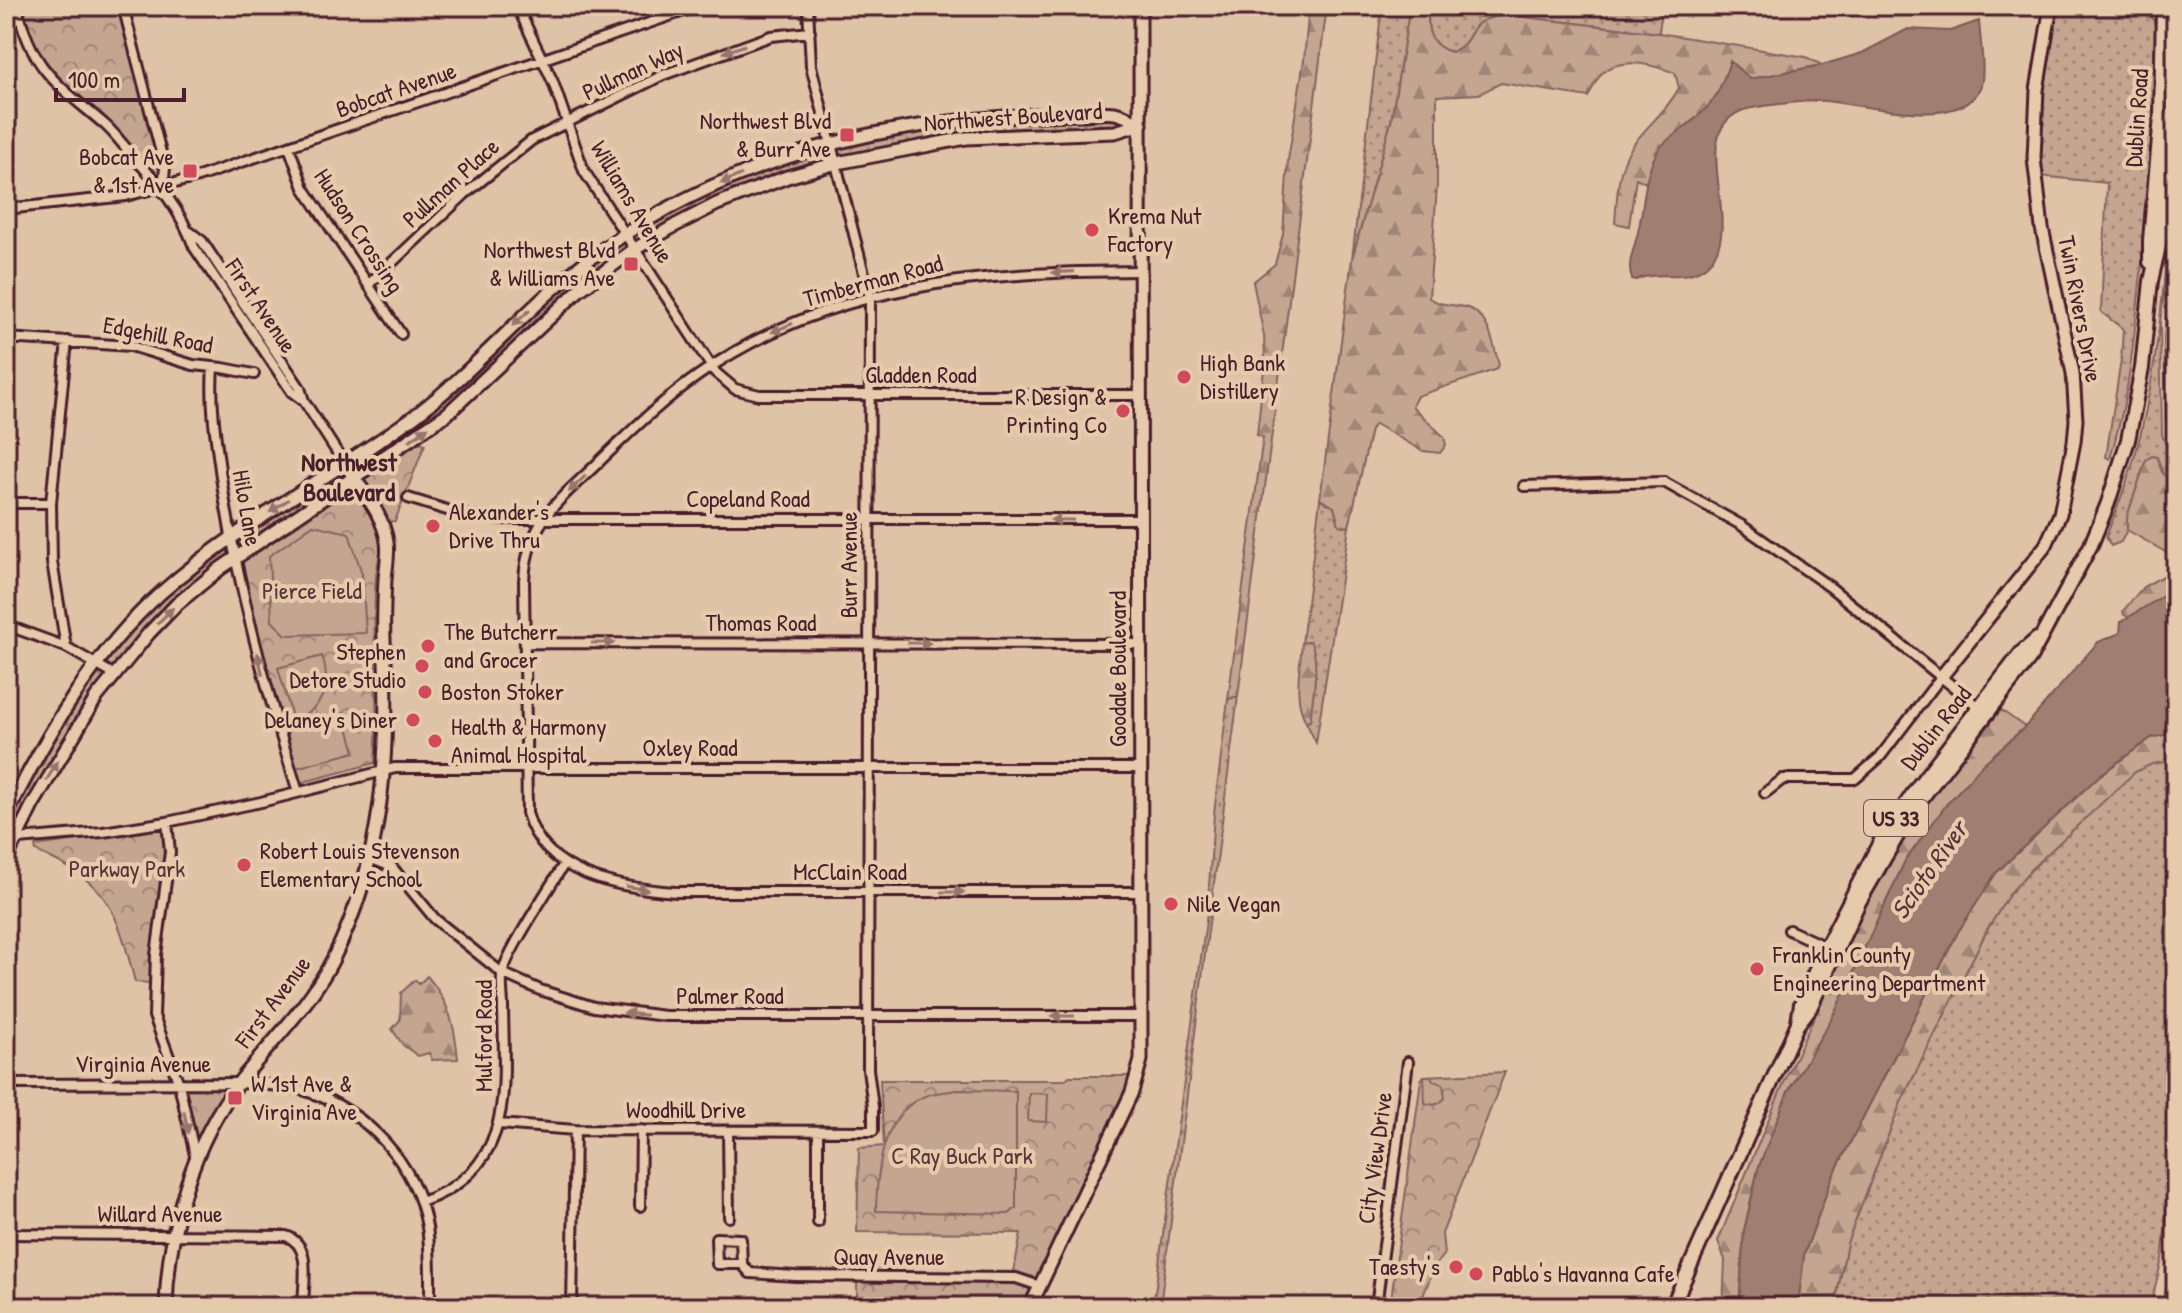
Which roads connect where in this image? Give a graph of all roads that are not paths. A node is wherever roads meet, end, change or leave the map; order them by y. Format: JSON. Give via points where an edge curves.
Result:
{"nodes":[{"id":1,"x":17,"y":6,"type":"edge"},
{"id":2,"x":123,"y":6,"type":"edge"},
{"id":3,"x":517,"y":6,"type":"edge"},
{"id":4,"x":699,"y":6,"type":"edge"},
{"id":5,"x":808,"y":6,"type":"edge"},
{"id":6,"x":1140,"y":6,"type":"edge"},
{"id":7,"x":2051,"y":6,"type":"edge"},
{"id":8,"x":2163,"y":6,"type":"edge"},
{"id":9,"x":810,"y":32,"type":"junction"},
{"id":10,"x":543,"y":60,"type":"junction"},
{"id":11,"x":2176,"y":92,"type":"edge"},
{"id":12,"x":567,"y":124,"type":"junction"},
{"id":13,"x":1141,"y":124,"type":"junction"},
{"id":14,"x":831,"y":144,"type":"junction"},
{"id":15,"x":289,"y":147,"type":"junction"},
{"id":16,"x":837,"y":163,"type":"junction"},
{"id":17,"x":163,"y":187,"type":"junction"},
{"id":18,"x":6,"y":209,"type":"edge"},
{"id":19,"x":625,"y":234,"type":"junction"},
{"id":20,"x":635,"y":249,"type":"junction"},
{"id":21,"x":1141,"y":271,"type":"junction"},
{"id":22,"x":2151,"y":281,"type":"junction"},
{"id":23,"x":369,"y":284,"type":"junction"},
{"id":24,"x":870,"y":297,"type":"junction"},
{"id":25,"x":401,"y":334,"type":"dead end"},
{"id":26,"x":6,"y":338,"type":"edge"},
{"id":27,"x":67,"y":341,"type":"junction"},
{"id":28,"x":712,"y":366,"type":"junction"},
{"id":29,"x":213,"y":367,"type":"junction"},
{"id":30,"x":254,"y":374,"type":"dead end"},
{"id":31,"x":870,"y":395,"type":"junction"},
{"id":32,"x":1140,"y":395,"type":"junction"},
{"id":33,"x":344,"y":463,"type":"junction"},
{"id":34,"x":354,"y":478,"type":"junction"},
{"id":35,"x":1524,"y":486,"type":"dead end"},
{"id":36,"x":408,"y":498,"type":"dead end"},
{"id":37,"x":6,"y":503,"type":"edge"},
{"id":38,"x":51,"y":503,"type":"junction"},
{"id":39,"x":541,"y":519,"type":"junction"},
{"id":40,"x":869,"y":519,"type":"junction"},
{"id":41,"x":1140,"y":519,"type":"junction"},
{"id":42,"x":230,"y":539,"type":"junction"},
{"id":43,"x":236,"y":560,"type":"junction"},
{"id":44,"x":6,"y":625,"type":"edge"},
{"id":45,"x":2039,"y":637,"type":"junction"},
{"id":46,"x":525,"y":643,"type":"junction"},
{"id":47,"x":869,"y":643,"type":"junction"},
{"id":48,"x":1140,"y":644,"type":"junction"},
{"id":49,"x":66,"y":647,"type":"junction"},
{"id":50,"x":97,"y":664,"type":"junction"},
{"id":51,"x":113,"y":674,"type":"junction"},
{"id":52,"x":1941,"y":677,"type":"junction"},
{"id":53,"x":1979,"y":707,"type":"junction"},
{"id":54,"x":525,"y":768,"type":"junction"},
{"id":55,"x":868,"y":768,"type":"junction"},
{"id":56,"x":1141,"y":768,"type":"junction"},
{"id":57,"x":385,"y":769,"type":"junction"},
{"id":58,"x":298,"y":792,"type":"junction"},
{"id":59,"x":1765,"y":793,"type":"dead end"},
{"id":60,"x":6,"y":816,"type":"edge"},
{"id":61,"x":167,"y":822,"type":"junction"},
{"id":62,"x":11,"y":840,"type":"edge"},
{"id":63,"x":6,"y":859,"type":"edge"},
{"id":64,"x":372,"y":859,"type":"junction"},
{"id":65,"x":564,"y":864,"type":"junction"},
{"id":66,"x":869,"y":892,"type":"junction"},
{"id":67,"x":1141,"y":892,"type":"junction"},
{"id":68,"x":1789,"y":930,"type":"dead end"},
{"id":69,"x":1826,"y":947,"type":"junction"},
{"id":70,"x":502,"y":973,"type":"junction"},
{"id":71,"x":869,"y":1016,"type":"junction"},
{"id":72,"x":1141,"y":1016,"type":"junction"},
{"id":73,"x":1797,"y":1025,"type":"junction"},
{"id":74,"x":1408,"y":1062,"type":"dead end"},
{"id":75,"x":238,"y":1083,"type":"junction"},
{"id":76,"x":6,"y":1084,"type":"edge"},
{"id":77,"x":179,"y":1084,"type":"junction"},
{"id":78,"x":499,"y":1124,"type":"junction"},
{"id":79,"x":575,"y":1130,"type":"junction"},
{"id":80,"x":641,"y":1130,"type":"junction"},
{"id":81,"x":728,"y":1131,"type":"junction"},
{"id":82,"x":818,"y":1131,"type":"junction"},
{"id":83,"x":873,"y":1131,"type":"joint"},
{"id":84,"x":196,"y":1160,"type":"junction"},
{"id":85,"x":421,"y":1202,"type":"junction"},
{"id":86,"x":640,"y":1206,"type":"dead end"},
{"id":87,"x":729,"y":1217,"type":"dead end"},
{"id":88,"x":818,"y":1222,"type":"dead end"},
{"id":89,"x":6,"y":1234,"type":"edge"},
{"id":90,"x":174,"y":1235,"type":"junction"},
{"id":91,"x":742,"y":1264,"type":"junction"},
{"id":92,"x":1040,"y":1286,"type":"junction"},
{"id":93,"x":166,"y":1307,"type":"edge"},
{"id":94,"x":303,"y":1307,"type":"edge"},
{"id":95,"x":430,"y":1307,"type":"edge"},
{"id":96,"x":572,"y":1307,"type":"edge"},
{"id":97,"x":1030,"y":1307,"type":"edge"},
{"id":98,"x":1376,"y":1307,"type":"edge"},
{"id":99,"x":1672,"y":1307,"type":"edge"}],
"edges":[{"from":1,"to":17,"type":"street","name":"First Avenue","via":[[26,38],[45,72],[105,124]]},
{"from":2,"to":17,"type":"street","name":"First Avenue","via":[[165,168]]},
{"from":3,"to":10,"type":"street","name":"Williams Avenue"},
{"from":4,"to":10,"type":"street","name":"Bobcat Avenue"},
{"from":5,"to":9,"type":"street","name":"Burr Avenue"},
{"from":6,"to":13,"type":"main road","name":"Goodale Boulevard"},
{"from":7,"to":52,"type":"main road","name":"Twin Rivers Drive","via":[[2037,90],[2034,158],[2042,228],[2073,373],[2074,442],[2060,514],[2046,545]]},
{"from":8,"to":22,"type":"main road","name":"Dublin Road","number":"US 33"},
{"from":9,"to":12,"type":"street","name":"Pullman Way","one_way":true,"via":[[771,36],[663,75]]},
{"from":9,"to":14,"type":"street","name":"Burr Avenue","via":[[811,66]]},
{"from":10,"to":12,"type":"street","name":"Williams Avenue"},
{"from":10,"to":15,"type":"street","name":"Bobcat Avenue"},
{"from":11,"to":22,"type":"main road","name":"Dublin Road","number":"US 33"},
{"from":12,"to":19,"type":"street","name":"Williams Avenue","via":[[584,171]]},
{"from":12,"to":23,"type":"street","name":"Pullman Place","via":[[513,154]]},
{"from":13,"to":14,"type":"main road","name":"Northwest Boulevard","via":[[1116,113],[1033,115],[914,127]]},
{"from":13,"to":16,"type":"main road","name":"Northwest Boulevard","via":[[1115,132],[966,138]]},
{"from":13,"to":21,"type":"main road","name":"Goodale Boulevard"},
{"from":14,"to":16,"type":"street","name":"Burr Avenue"},
{"from":14,"to":19,"type":"main road","name":"Northwest Boulevard","one_way":true,"via":[[724,182]]},
{"from":15,"to":17,"type":"street","name":"Bobcat Avenue"},
{"from":15,"to":23,"type":"street","name":"Hudson Crossing","via":[[304,188]]},
{"from":16,"to":20,"type":"main road","name":"Northwest Boulevard","via":[[717,204]]},
{"from":16,"to":24,"type":"street","name":"Burr Avenue"},
{"from":17,"to":18,"type":"street","name":"Bobcat Avenue"},
{"from":17,"to":33,"type":"street","name":"First Avenue","via":[[194,247]]},
{"from":19,"to":20,"type":"street","name":"Williams Avenue"},
{"from":19,"to":33,"type":"main road","name":"Northwest Boulevard","one_way":true,"via":[[569,276],[433,401]]},
{"from":20,"to":28,"type":"street","name":"Williams Avenue"},
{"from":34,"to":20,"type":"main road","name":"Northwest Boulevard","one_way":true,"via":[[447,414],[578,291]]},
{"from":21,"to":24,"type":"street","name":"Timberman Road","one_way":true,"via":[[974,277]]},
{"from":21,"to":32,"type":"main road","name":"Goodale Boulevard"},
{"from":22,"to":45,"type":"main road","name":"Dublin Road","number":"US 33","via":[[2140,380],[2123,460],[2079,570]]},
{"from":23,"to":25,"type":"street","name":"Hudson Crossing"},
{"from":24,"to":28,"type":"street","name":"Timberman Road","one_way":true,"via":[[772,332]]},
{"from":24,"to":31,"type":"street","name":"Burr Avenue"},
{"from":26,"to":27,"type":"street","name":"Edgehill Road"},
{"from":27,"to":29,"type":"street","name":"Edgehill Road","via":[[131,346]]},
{"from":27,"to":38,"type":"street"},
{"from":28,"to":31,"type":"street","name":"Gladden Road","via":[[725,382],[753,395]]},
{"from":28,"to":39,"type":"street","name":"Timberman Road","one_way":true,"via":[[638,425]]},
{"from":29,"to":30,"type":"street","name":"Edgehill Road"},
{"from":29,"to":42,"type":"street","name":"Hilo Lane","via":[[216,447]]},
{"from":31,"to":32,"type":"street","name":"Gladden Road"},
{"from":31,"to":40,"type":"street","name":"Burr Avenue"},
{"from":32,"to":41,"type":"main road","name":"Goodale Boulevard"},
{"from":33,"to":34,"type":"main road","name":"First Avenue"},
{"from":33,"to":42,"type":"main road","name":"Northwest Boulevard","one_way":true},
{"from":34,"to":43,"type":"main road","name":"Northwest Boulevard"},
{"from":34,"to":57,"type":"main road","name":"First Avenue","via":[[381,521],[387,542]]},
{"from":35,"to":52,"type":"street","via":[[1664,482],[1741,525],[1830,587]]},
{"from":36,"to":39,"type":"street","name":"Copeland Road","via":[[463,515]]},
{"from":37,"to":38,"type":"street"},
{"from":38,"to":49,"type":"street","via":[[52,562]]},
{"from":39,"to":40,"type":"street","name":"Copeland Road"},
{"from":39,"to":46,"type":"street","via":[[525,567]]},
{"from":41,"to":40,"type":"street","name":"Copeland Road","one_way":true},
{"from":40,"to":47,"type":"street","name":"Burr Avenue"},
{"from":41,"to":48,"type":"main road","name":"Goodale Boulevard"},
{"from":42,"to":43,"type":"street","name":"Hilo Lane"},
{"from":42,"to":50,"type":"main road","name":"Northwest Boulevard","via":[[160,594]]},
{"from":51,"to":43,"type":"main road","name":"Northwest Boulevard","one_way":true,"via":[[177,604]]},
{"from":58,"to":43,"type":"street","name":"Hilo Lane","one_way":true},
{"from":44,"to":49,"type":"street"},
{"from":45,"to":53,"type":"main road","name":"Dublin Road","number":"US 33"},
{"from":45,"to":73,"type":"main road","name":"Dublin Road","number":"US 33","via":[[2030,658],[1911,812]]},
{"from":46,"to":47,"type":"street","name":"Thomas Road","one_way":true},
{"from":46,"to":54,"type":"street"},
{"from":47,"to":48,"type":"street","name":"Thomas Road","one_way":true},
{"from":47,"to":55,"type":"street","name":"Burr Avenue"},
{"from":48,"to":56,"type":"main road","name":"Goodale Boulevard"},
{"from":49,"to":50,"type":"street"},
{"from":50,"to":51,"type":"street"},
{"from":50,"to":60,"type":"main road","name":"Northwest Boulevard"},
{"from":62,"to":51,"type":"main road","name":"Northwest Boulevard","one_way":true},
{"from":52,"to":53,"type":"street"},
{"from":52,"to":59,"type":"street","via":[[1880,757],[1855,779],[1783,779]]},
{"from":53,"to":69,"type":"main road","name":"Dublin Road","number":"US 33","via":[[1880,842]]},
{"from":54,"to":55,"type":"street","name":"Oxley Road"},
{"from":54,"to":57,"type":"street","name":"Oxley Road"},
{"from":54,"to":65,"type":"street","via":[[531,827]]},
{"from":55,"to":56,"type":"street","name":"Oxley Road"},
{"from":55,"to":66,"type":"street","name":"Burr Avenue"},
{"from":56,"to":67,"type":"main road","name":"Goodale Boulevard"},
{"from":57,"to":58,"type":"street","name":"Oxley Road"},
{"from":57,"to":64,"type":"main road","name":"First Avenue"},
{"from":58,"to":61,"type":"street","name":"Oxley Road"},
{"from":61,"to":62,"type":"street","name":"Oxley Road"},
{"from":61,"to":77,"type":"street","via":[[170,852],[154,1016]]},
{"from":62,"to":63,"type":"main road","name":"Northwest Boulevard"},
{"from":64,"to":70,"type":"street","name":"Palmer Road","via":[[392,867],[435,919]]},
{"from":64,"to":75,"type":"main road","name":"First Avenue","via":[[320,981]]},
{"from":65,"to":66,"type":"street","name":"McClain Road","one_way":true,"via":[[637,889]]},
{"from":65,"to":70,"type":"street","name":"Mulford Road"},
{"from":66,"to":67,"type":"street","name":"McClain Road","one_way":true},
{"from":66,"to":71,"type":"street","name":"Burr Avenue"},
{"from":67,"to":72,"type":"main road","name":"Goodale Boulevard"},
{"from":68,"to":69,"type":"street"},
{"from":69,"to":73,"type":"main road","name":"Dublin Road","number":"US 33"},
{"from":71,"to":70,"type":"street","name":"Palmer Road","one_way":true,"via":[[631,1013],[594,1007]]},
{"from":70,"to":78,"type":"street","name":"Mulford Road"},
{"from":72,"to":71,"type":"street","name":"Palmer Road","one_way":true},
{"from":71,"to":83,"type":"street","name":"Burr Avenue"},
{"from":72,"to":92,"type":"main road","name":"Goodale Boulevard","via":[[1141,1060],[1132,1092]]},
{"from":73,"to":99,"type":"main road","name":"Dublin Road","number":"US 33"},
{"from":74,"to":98,"type":"street","name":"City View Drive"},
{"from":75,"to":77,"type":"street","name":"Virginia Avenue"},
{"from":75,"to":84,"type":"main road","name":"First Avenue"},
{"from":75,"to":85,"type":"street","name":"Virginia Avenue","via":[[305,1091],[350,1114],[393,1151]]},
{"from":76,"to":77,"type":"street","name":"Virginia Avenue"},
{"from":77,"to":84,"type":"street","one_way":true},
{"from":78,"to":79,"type":"street","name":"Woodhill Drive"},
{"from":78,"to":85,"type":"street","name":"Mulford Road","via":[[492,1146],[468,1176]]},
{"from":79,"to":80,"type":"street","name":"Woodhill Drive"},
{"from":79,"to":96,"type":"street"},
{"from":80,"to":81,"type":"street","name":"Woodhill Drive"},
{"from":80,"to":86,"type":"street"},
{"from":81,"to":82,"type":"street","name":"Woodhill Drive"},
{"from":81,"to":87,"type":"street"},
{"from":82,"to":83,"type":"street","name":"Woodhill Drive"},
{"from":82,"to":88,"type":"street"},
{"from":84,"to":90,"type":"main road","name":"First Avenue"},
{"from":85,"to":95,"type":"street","via":[[430,1248]]},
{"from":89,"to":90,"type":"street","name":"Willard Avenue"},
{"from":90,"to":93,"type":"main road","name":"First Avenue"},
{"from":90,"to":94,"type":"street","name":"Willard Avenue","via":[[286,1236],[304,1255]]},
{"from":91,"to":91,"type":"street","name":"Quay Avenue","via":[[741,1239],[716,1238],[717,1264]]},
{"from":91,"to":92,"type":"street","name":"Quay Avenue","via":[[750,1273],[1016,1278]]},
{"from":92,"to":97,"type":"main road","name":"Goodale Boulevard"}]}
